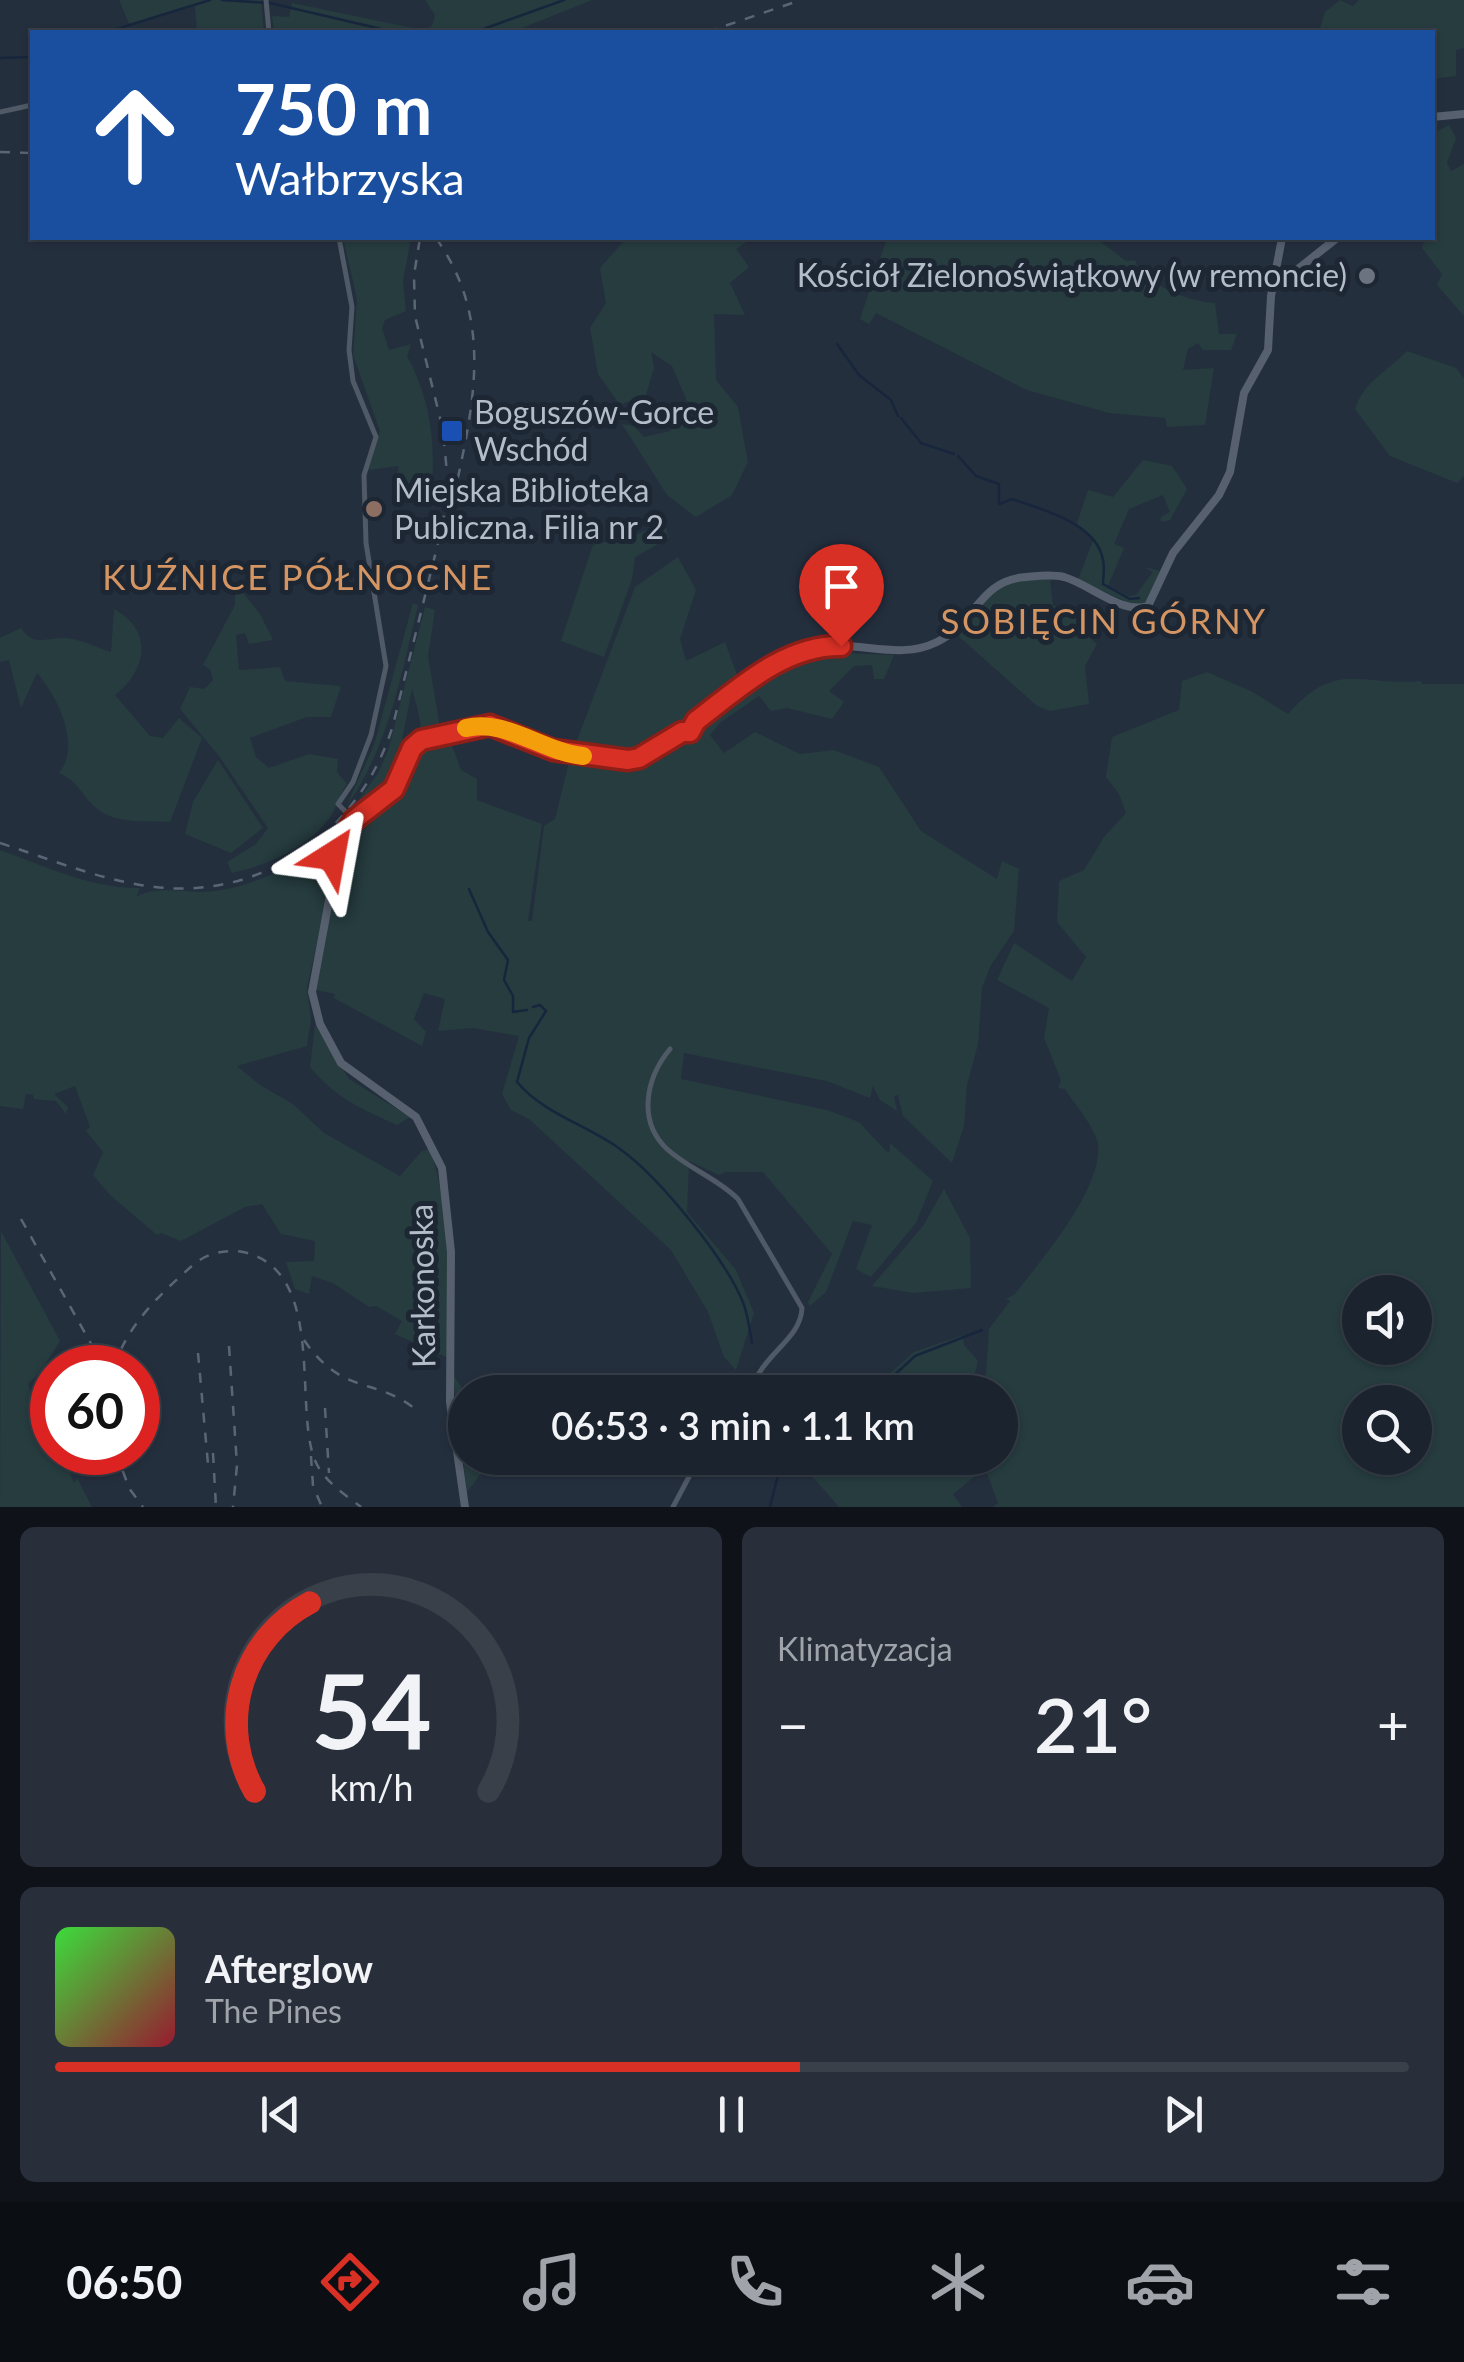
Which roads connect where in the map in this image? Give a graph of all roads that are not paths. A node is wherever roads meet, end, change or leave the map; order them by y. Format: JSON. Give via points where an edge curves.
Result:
{"nodes":[{"id":1,"x":266,"y":2,"type":"edge"},
{"id":2,"x":269,"y":30,"type":"edge"},
{"id":3,"x":30,"y":105,"type":"edge"},
{"id":4,"x":0,"y":112,"type":"edge"},
{"id":5,"x":1464,"y":114,"type":"edge"},
{"id":6,"x":1435,"y":115,"type":"edge"},
{"id":7,"x":339,"y":240,"type":"edge"},
{"id":8,"x":1282,"y":240,"type":"edge"},
{"id":9,"x":1334,"y":240,"type":"edge"},
{"id":10,"x":1276,"y":283,"type":"junction"},
{"id":11,"x":351,"y":820,"type":"junction"},
{"id":12,"x":670,"y":1050,"type":"dead end"},
{"id":13,"x":758,"y":1375,"type":"edge"},
{"id":14,"x":690,"y":1475,"type":"edge"},
{"id":15,"x":466,"y":1507,"type":"edge"},
{"id":16,"x":673,"y":1507,"type":"edge"}],
"edges":[{"from":1,"to":2,"type":"street"},
{"from":3,"to":4,"type":"street"},
{"from":5,"to":6,"type":"main road"},
{"from":7,"to":11,"type":"street","via":[[352,308],[353,381],[376,436],[364,475],[366,543],[386,666],[371,735],[338,804]]},
{"from":8,"to":10,"type":"main road"},
{"from":9,"to":10,"type":"main road"},
{"from":10,"to":11,"type":"main road","via":[[1268,350],[1244,393],[1230,472],[1144,608],[1060,576],[1003,580],[938,642],[899,651],[814,649],[764,670],[687,732],[639,758],[553,750],[490,725],[421,740],[394,789]]},
{"from":11,"to":15,"type":"main road","name":"Karkonoska","via":[[329,866],[314,1003],[341,1063],[416,1117],[442,1168],[451,1252],[450,1402]]},
{"from":12,"to":13,"type":"street","via":[[657,1067],[647,1103],[656,1135],[738,1199],[800,1302],[798,1327]]},
{"from":14,"to":16,"type":"street"}]}
